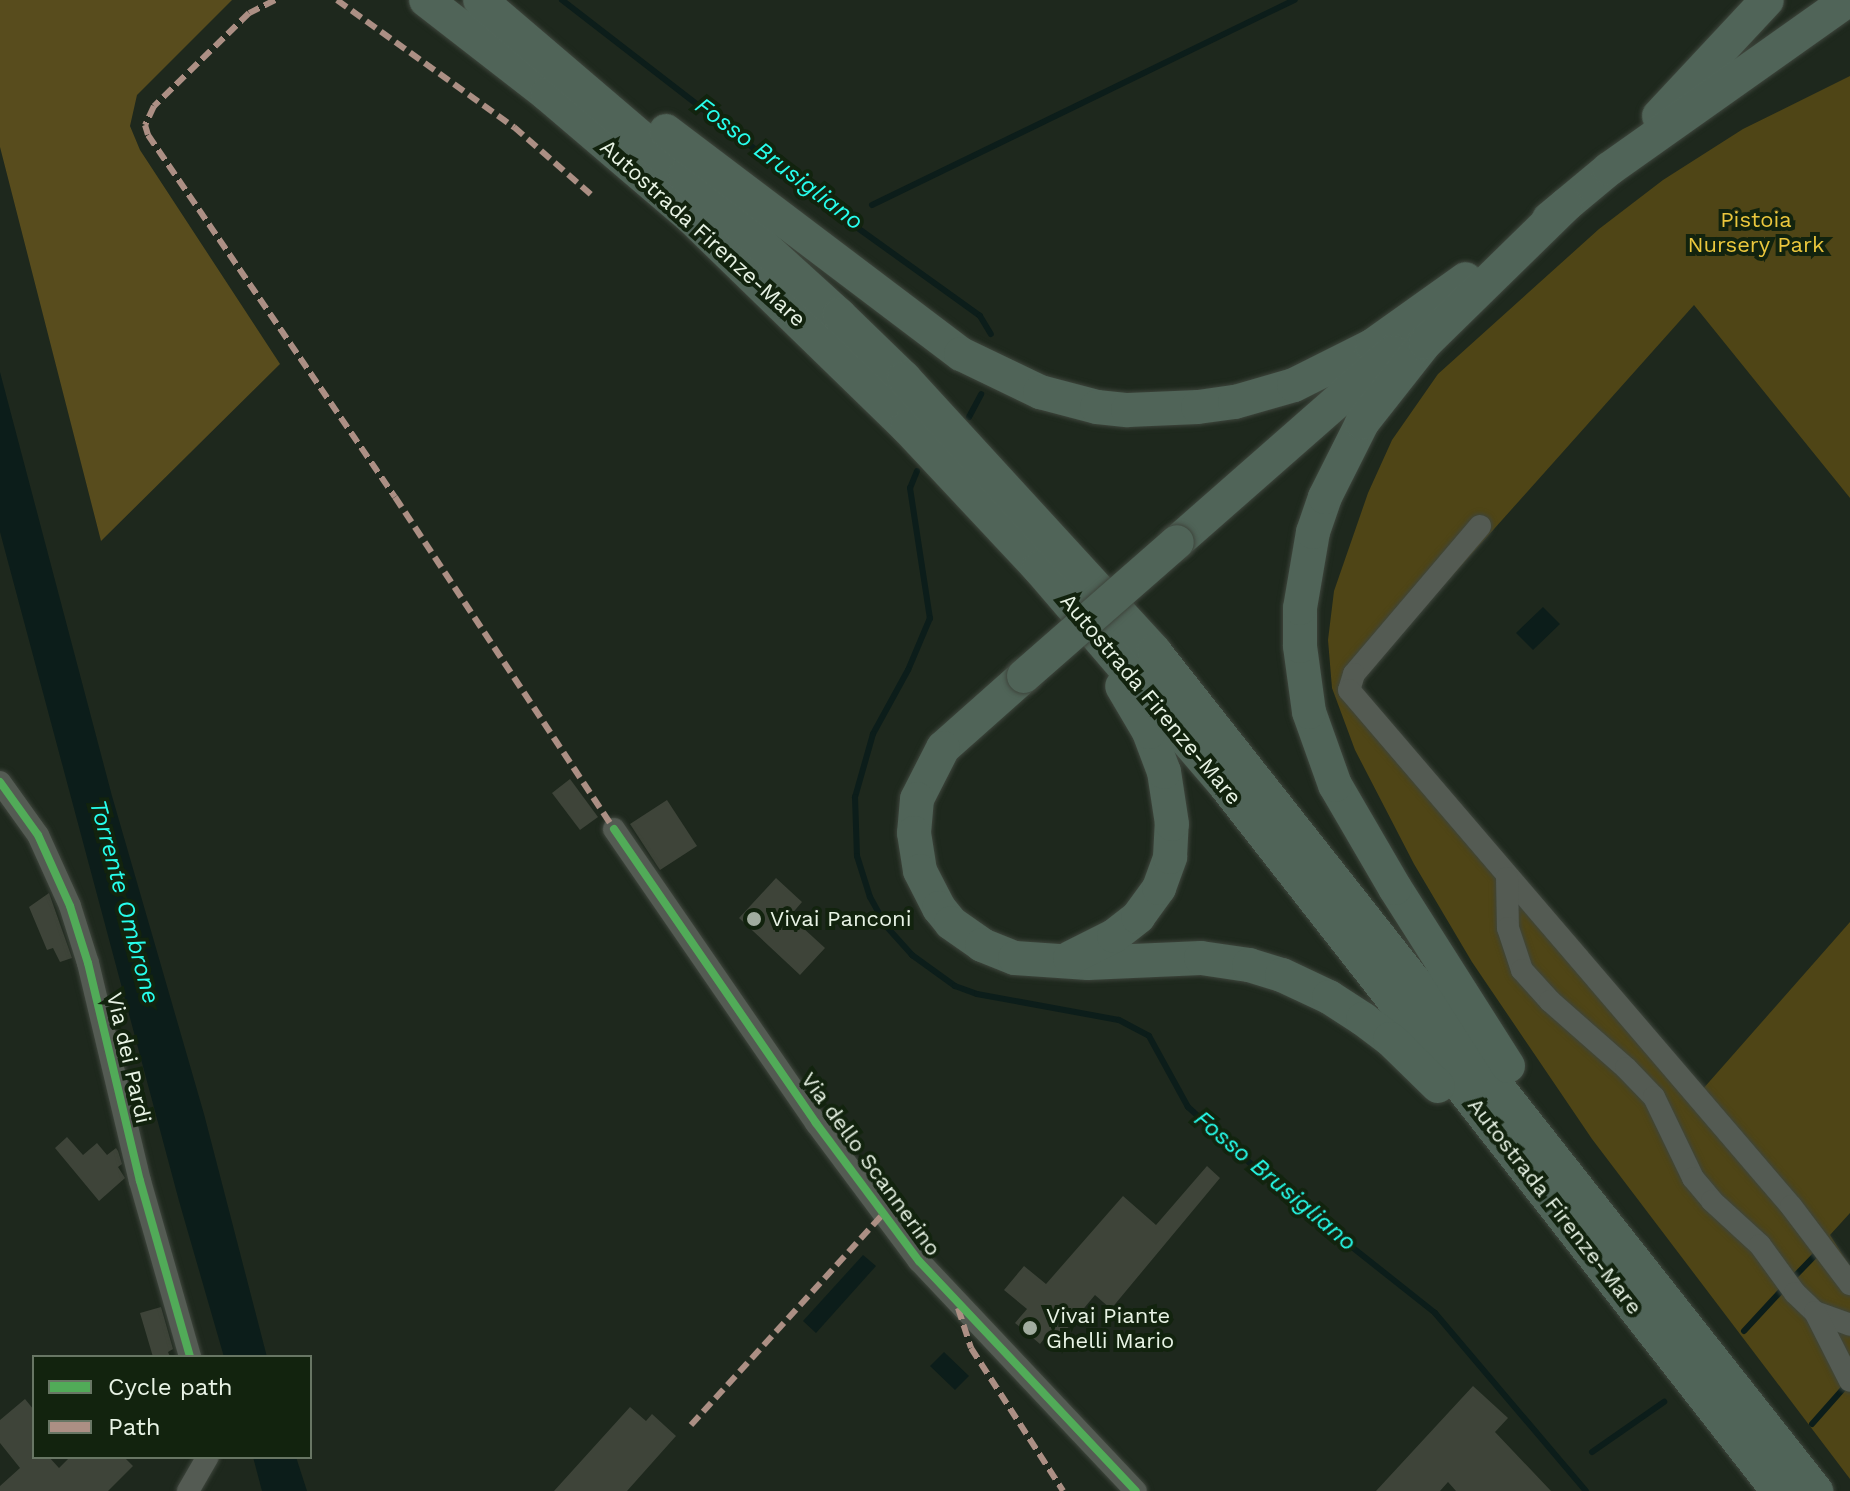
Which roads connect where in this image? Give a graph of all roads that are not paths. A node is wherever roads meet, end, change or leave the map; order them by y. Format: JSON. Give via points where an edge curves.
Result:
{"nodes":[{"id":1,"x":426,"y":0,"type":"edge"},
{"id":2,"x":481,"y":0,"type":"edge"},
{"id":3,"x":1767,"y":0,"type":"edge"},
{"id":4,"x":1848,"y":0,"type":"edge"},
{"id":5,"x":1609,"y":169,"type":"junction"},
{"id":6,"x":1566,"y":205,"type":"junction"},
{"id":7,"x":1480,"y":526,"type":"dead end"},
{"id":8,"x":1039,"y":568,"type":"junction"},
{"id":9,"x":0,"y":782,"type":"edge"},
{"id":10,"x":614,"y":829,"type":"dead end"},
{"id":11,"x":1507,"y":878,"type":"junction"},
{"id":12,"x":1059,"y":962,"type":"junction"},
{"id":13,"x":1850,"y":1284,"type":"edge"},
{"id":14,"x":1651,"y":1304,"type":"junction"},
{"id":15,"x":1815,"y":1312,"type":"junction"},
{"id":16,"x":1850,"y":1325,"type":"edge"},
{"id":17,"x":189,"y":1355,"type":"edge"},
{"id":18,"x":1850,"y":1381,"type":"edge"},
{"id":19,"x":207,"y":1459,"type":"edge"},
{"id":20,"x":197,"y":1487,"type":"edge"},
{"id":21,"x":1136,"y":1491,"type":"edge"},
{"id":22,"x":1778,"y":1491,"type":"edge"},
{"id":23,"x":1816,"y":1491,"type":"edge"}],
"edges":[{"from":1,"to":8,"type":"highway","name":"Autostrada Firenze-Mare","via":[[691,217],[907,427]]},
{"from":2,"to":6,"type":"highway","via":[[597,80],[935,336],[1020,384],[1097,407],[1198,407],[1294,385],[1396,331]]},
{"from":2,"to":14,"type":"highway","name":"Autostrada Firenze-Mare","via":[[829,306],[1046,530],[1243,761]]},
{"from":3,"to":5,"type":"highway"},
{"from":4,"to":5,"type":"highway"},
{"from":5,"to":6,"type":"highway"},
{"from":6,"to":12,"type":"highway","bridge":true,"via":[[954,737],[935,760],[917,799],[916,854],[939,908],[966,935],[998,953]]},
{"from":6,"to":14,"type":"highway","via":[[1425,343],[1362,423],[1313,532],[1300,608],[1300,646],[1319,746],[1358,827]]},
{"from":7,"to":11,"type":"street","via":[[1348,684],[1362,709]]},
{"from":8,"to":12,"type":"highway","via":[[1149,732],[1169,789],[1172,824],[1165,873],[1149,905],[1114,936]]},
{"from":8,"to":14,"type":"highway","name":"Autostrada Firenze-Mare","via":[[1225,785]]},
{"from":9,"to":17,"type":"street","name":"Via dei Pardi","via":[[38,835],[70,906]]},
{"from":10,"to":21,"type":"street","name":"Via dello Scannerino","via":[[816,1123],[919,1261]]},
{"from":11,"to":13,"type":"street","via":[[1791,1206]]},
{"from":11,"to":15,"type":"street","via":[[1508,928],[1522,970],[1641,1083],[1664,1112],[1701,1190],[1760,1245]]},
{"from":12,"to":14,"type":"highway","via":[[1227,961],[1282,975],[1329,997],[1390,1039],[1423,1070]]},
{"from":14,"to":22,"type":"highway","name":"Autostrada Firenze-Mare"},
{"from":14,"to":23,"type":"highway","name":"Autostrada Firenze-Mare"},
{"from":15,"to":16,"type":"street"},
{"from":15,"to":18,"type":"street"},
{"from":19,"to":20,"type":"street"}]}
